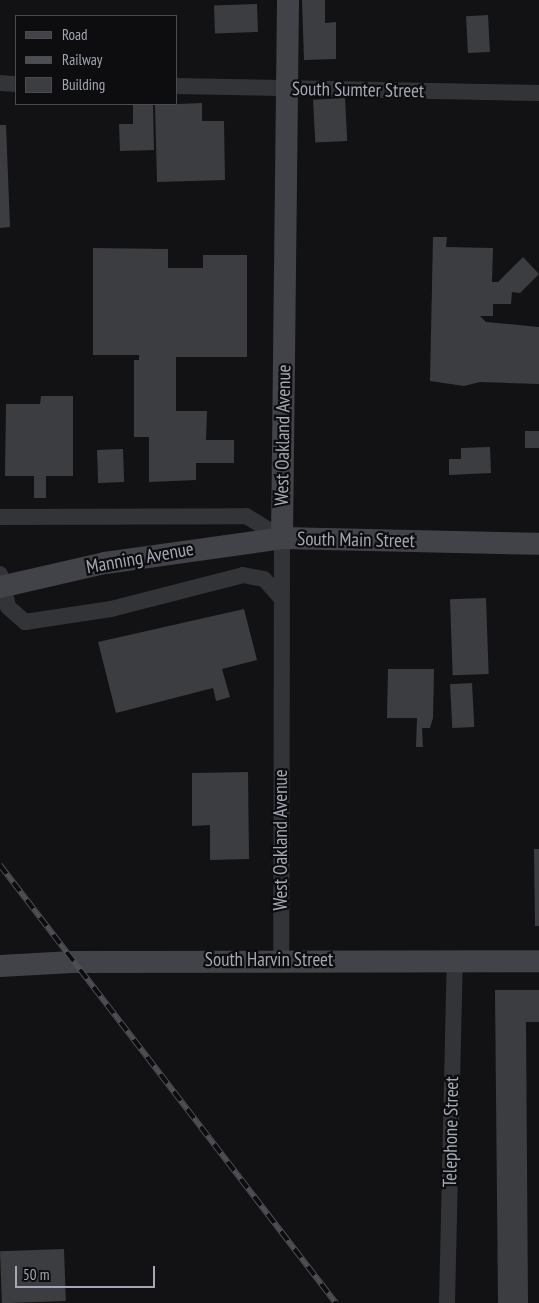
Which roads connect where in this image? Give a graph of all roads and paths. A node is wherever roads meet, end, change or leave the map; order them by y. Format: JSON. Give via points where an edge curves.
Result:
{"nodes":[{"id":1,"x":288,"y":0,"type":"edge"},
{"id":2,"x":0,"y":83,"type":"edge"},
{"id":3,"x":15,"y":84,"type":"edge"},
{"id":4,"x":178,"y":86,"type":"edge"},
{"id":5,"x":288,"y":88,"type":"junction"},
{"id":6,"x":539,"y":93,"type":"edge"},
{"id":7,"x":0,"y":517,"type":"edge"},
{"id":8,"x":282,"y":538,"type":"junction"},
{"id":9,"x":539,"y":544,"type":"edge"},
{"id":10,"x":0,"y":574,"type":"edge"},
{"id":11,"x":0,"y":587,"type":"edge"},
{"id":12,"x":281,"y":598,"type":"junction"},
{"id":13,"x":281,"y":960,"type":"junction"},
{"id":14,"x":455,"y":960,"type":"junction"},
{"id":15,"x":539,"y":961,"type":"edge"},
{"id":16,"x":0,"y":966,"type":"edge"},
{"id":17,"x":448,"y":1303,"type":"edge"}],
"edges":[{"from":1,"to":5,"type":"street","name":"West Oakland Avenue"},
{"from":2,"to":3,"type":"street"},
{"from":4,"to":5,"type":"street","name":"South Sumter Street"},
{"from":5,"to":6,"type":"street","name":"South Sumter Street"},
{"from":5,"to":8,"type":"street","name":"West Oakland Avenue"},
{"from":7,"to":8,"type":"street","name":"South Main Street","via":[[246,516]]},
{"from":8,"to":9,"type":"street","name":"South Main Street"},
{"from":8,"to":11,"type":"street","name":"Manning Avenue","bridge":true,"via":[[105,563]]},
{"from":8,"to":12,"type":"street","name":"West Oakland Avenue"},
{"from":10,"to":12,"type":"street","via":[[8,608],[25,622],[111,609],[243,575],[264,580]]},
{"from":12,"to":13,"type":"street","name":"West Oakland Avenue"},
{"from":13,"to":14,"type":"street","name":"South Harvin Street"},
{"from":13,"to":16,"type":"street","name":"South Harvin Street"},
{"from":14,"to":15,"type":"street","name":"South Harvin Street"},
{"from":14,"to":17,"type":"street","name":"Telephone Street"}]}
